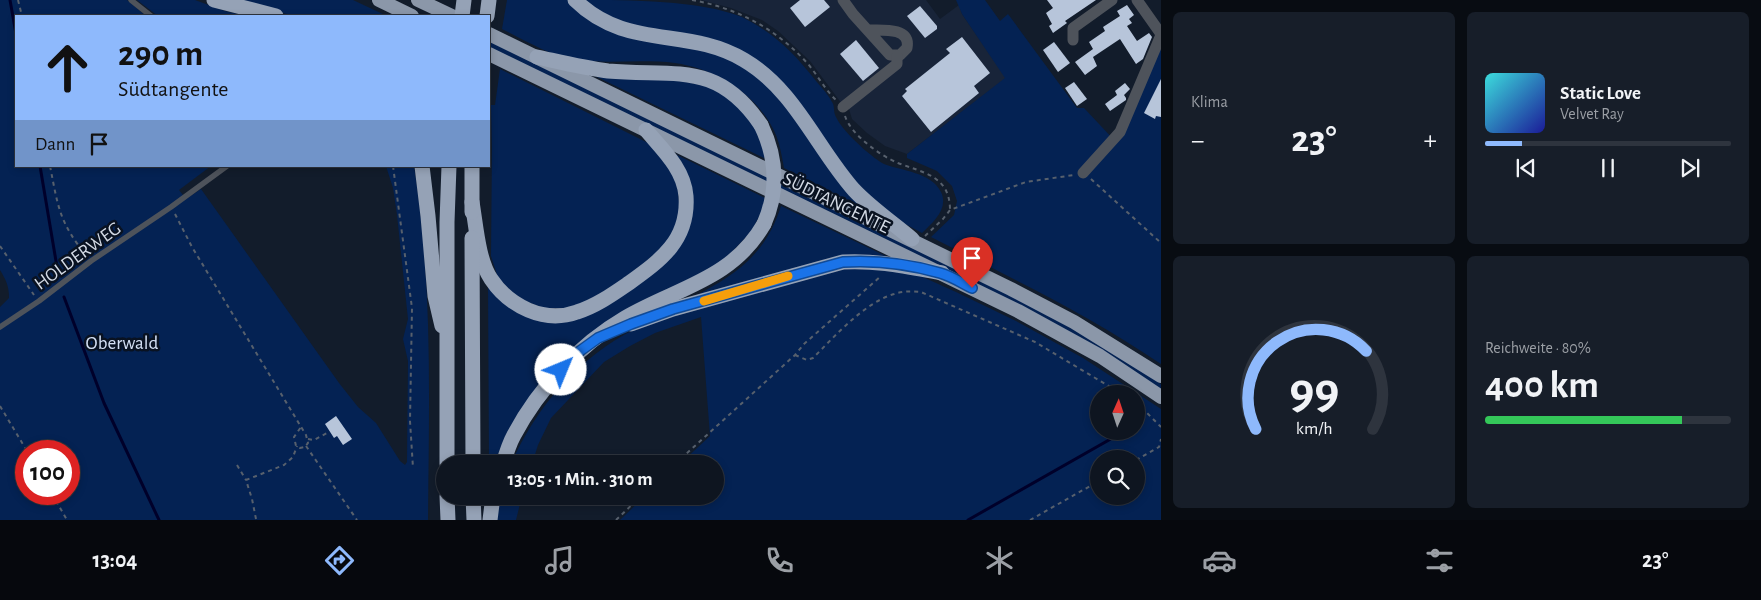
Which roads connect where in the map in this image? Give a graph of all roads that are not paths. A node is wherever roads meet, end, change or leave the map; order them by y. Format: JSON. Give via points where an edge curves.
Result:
{"nodes":[{"id":1,"x":131,"y":0,"type":"edge"},
{"id":2,"x":214,"y":0,"type":"edge"},
{"id":3,"x":379,"y":0,"type":"edge"},
{"id":4,"x":418,"y":0,"type":"edge"},
{"id":5,"x":464,"y":0,"type":"edge"},
{"id":6,"x":575,"y":0,"type":"edge"},
{"id":7,"x":843,"y":0,"type":"edge"},
{"id":8,"x":1112,"y":0,"type":"edge"},
{"id":9,"x":1136,"y":0,"type":"edge"},
{"id":10,"x":150,"y":15,"type":"edge"},
{"id":11,"x":272,"y":15,"type":"edge"},
{"id":12,"x":410,"y":15,"type":"edge"},
{"id":13,"x":450,"y":15,"type":"edge"},
{"id":14,"x":462,"y":15,"type":"edge"},
{"id":15,"x":868,"y":30,"type":"junction"},
{"id":16,"x":490,"y":34,"type":"edge"},
{"id":17,"x":1161,"y":34,"type":"edge"},
{"id":18,"x":1073,"y":40,"type":"dead end"},
{"id":19,"x":490,"y":54,"type":"edge"},
{"id":20,"x":897,"y":56,"type":"junction"},
{"id":21,"x":537,"y":57,"type":"junction"},
{"id":22,"x":841,"y":105,"type":"road end"},
{"id":23,"x":646,"y":130,"type":"junction"},
{"id":24,"x":226,"y":167,"type":"edge"},
{"id":25,"x":422,"y":167,"type":"edge"},
{"id":26,"x":449,"y":167,"type":"edge"},
{"id":27,"x":472,"y":167,"type":"edge"},
{"id":28,"x":1083,"y":172,"type":"road end"},
{"id":29,"x":472,"y":202,"type":"junction"},
{"id":30,"x":912,"y":239,"type":"junction"},
{"id":31,"x":942,"y":273,"type":"junction"},
{"id":32,"x":0,"y":327,"type":"edge"},
{"id":33,"x":598,"y":338,"type":"junction"},
{"id":34,"x":448,"y":352,"type":"junction"},
{"id":35,"x":1161,"y":376,"type":"edge"},
{"id":36,"x":1161,"y":397,"type":"edge"},
{"id":37,"x":447,"y":455,"type":"edge"},
{"id":38,"x":473,"y":455,"type":"edge"},
{"id":39,"x":506,"y":455,"type":"edge"},
{"id":40,"x":447,"y":505,"type":"edge"},
{"id":41,"x":474,"y":505,"type":"edge"},
{"id":42,"x":492,"y":505,"type":"edge"},
{"id":43,"x":448,"y":520,"type":"edge"},
{"id":44,"x":474,"y":520,"type":"edge"},
{"id":45,"x":490,"y":520,"type":"edge"}],
"edges":[{"from":1,"to":10,"type":"lane"},
{"from":2,"to":11,"type":"highway"},
{"from":3,"to":12,"type":"highway"},
{"from":4,"to":13,"type":"highway"},
{"from":5,"to":14,"type":"highway"},
{"from":6,"to":30,"type":"highway","via":[[599,20],[613,26],[643,35],[709,45],[743,59],[783,92],[854,189]]},
{"from":7,"to":15,"type":"street"},
{"from":8,"to":18,"type":"street","via":[[1073,28]]},
{"from":9,"to":17,"type":"street"},
{"from":15,"to":20,"type":"street","via":[[890,55]]},
{"from":15,"to":20,"type":"street","via":[[900,32],[906,36],[907,48]]},
{"from":16,"to":21,"type":"highway","name":"SÜDTANGENTE"},
{"from":17,"to":28,"type":"street","via":[[1120,132]]},
{"from":19,"to":23,"type":"highway","name":"SÜDTANGENTE"},
{"from":20,"to":22,"type":"street","via":[[898,64]]},
{"from":21,"to":30,"type":"highway","name":"SÜDTANGENTE"},
{"from":21,"to":33,"type":"highway","bridge":true,"via":[[608,71],[675,72],[703,78],[738,97],[747,106],[761,125],[772,155],[773,196],[764,224],[745,251],[721,270],[625,318]]},
{"from":23,"to":29,"type":"highway","via":[[677,168],[684,184],[686,209],[680,233],[656,264],[612,295],[575,313],[532,312],[502,293],[483,260]]},
{"from":23,"to":31,"type":"highway","name":"SÜDTANGENTE"},
{"from":24,"to":32,"type":"lane","name":"HOLDERWEG"},
{"from":25,"to":34,"type":"highway","via":[[434,296]]},
{"from":26,"to":34,"type":"highway"},
{"from":27,"to":29,"type":"highway"},
{"from":29,"to":38,"type":"highway"},
{"from":30,"to":35,"type":"highway","name":"SÜDTANGENTE","via":[[1074,322]]},
{"from":31,"to":33,"type":"highway","via":[[884,262],[843,262],[673,309]]},
{"from":31,"to":36,"type":"highway","name":"SÜDTANGENTE","via":[[1068,338]]},
{"from":33,"to":39,"type":"highway","via":[[561,370],[527,412]]},
{"from":34,"to":37,"type":"highway"},
{"from":40,"to":43,"type":"highway"},
{"from":41,"to":44,"type":"highway"},
{"from":42,"to":45,"type":"highway"}]}
